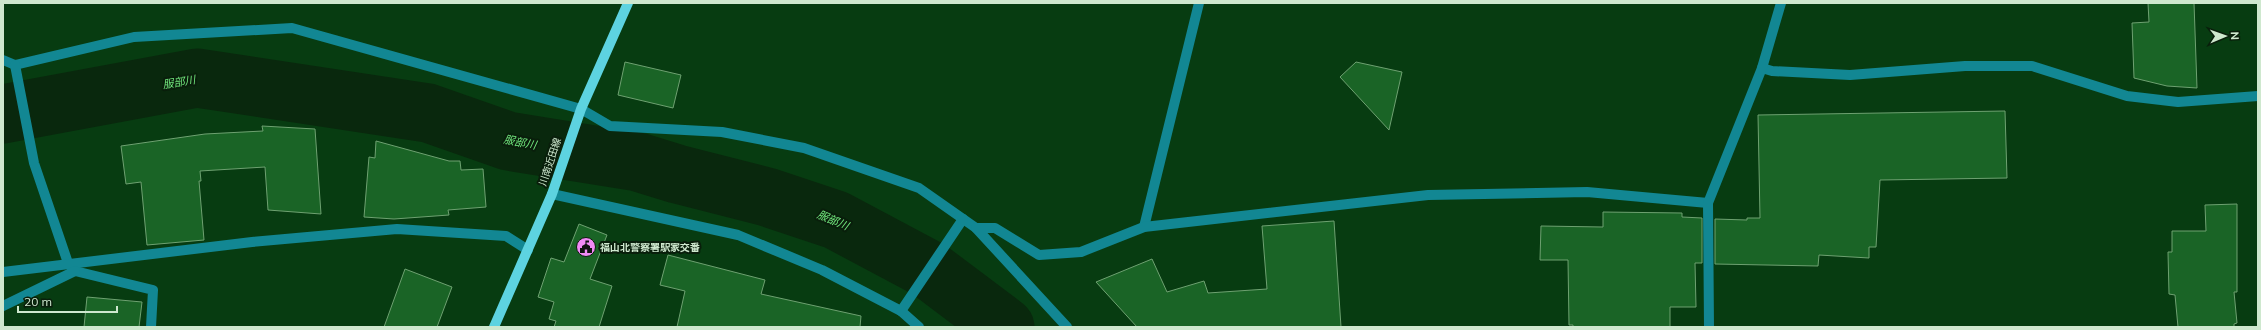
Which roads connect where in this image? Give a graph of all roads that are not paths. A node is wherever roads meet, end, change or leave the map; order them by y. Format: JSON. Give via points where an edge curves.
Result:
{"nodes":[{"id":1,"x":628,"y":3,"type":"edge"},
{"id":2,"x":1199,"y":3,"type":"edge"},
{"id":3,"x":1781,"y":3,"type":"edge"},
{"id":4,"x":3,"y":60,"type":"edge"},
{"id":5,"x":15,"y":65,"type":"junction"},
{"id":6,"x":1762,"y":68,"type":"junction"},
{"id":7,"x":2258,"y":96,"type":"edge"},
{"id":8,"x":581,"y":109,"type":"junction"},
{"id":9,"x":552,"y":194,"type":"junction"},
{"id":10,"x":1708,"y":203,"type":"junction"},
{"id":11,"x":963,"y":219,"type":"junction"},
{"id":12,"x":1144,"y":227,"type":"junction"},
{"id":13,"x":976,"y":228,"type":"junction"},
{"id":14,"x":528,"y":250,"type":"junction"},
{"id":15,"x":72,"y":267,"type":"junction"},
{"id":16,"x":3,"y":272,"type":"edge"},
{"id":17,"x":3,"y":306,"type":"edge"},
{"id":18,"x":901,"y":311,"type":"junction"},
{"id":19,"x":151,"y":327,"type":"edge"},
{"id":20,"x":494,"y":327,"type":"edge"},
{"id":21,"x":919,"y":327,"type":"edge"},
{"id":22,"x":1067,"y":327,"type":"edge"},
{"id":23,"x":1709,"y":327,"type":"edge"}],
"edges":[{"from":1,"to":8,"type":"main road","name":"川南近田線"},
{"from":2,"to":12,"type":"street"},
{"from":3,"to":6,"type":"street"},
{"from":4,"to":5,"type":"street"},
{"from":5,"to":8,"type":"street","via":[[134,37],[292,28]]},
{"from":5,"to":15,"type":"street","via":[[34,163]]},
{"from":6,"to":7,"type":"street","via":[[1772,71],[1850,75],[1965,66],[2032,66],[2127,96],[2178,102]]},
{"from":6,"to":10,"type":"street"},
{"from":8,"to":9,"type":"main road","name":"川南近田線"},
{"from":8,"to":11,"type":"street","via":[[610,126],[722,132],[804,148],[919,188]]},
{"from":9,"to":14,"type":"main road","name":"川南近田線"},
{"from":9,"to":18,"type":"street","via":[[738,235],[822,270]]},
{"from":10,"to":12,"type":"street","via":[[1587,192],[1428,194]]},
{"from":10,"to":23,"type":"street"},
{"from":11,"to":13,"type":"street"},
{"from":11,"to":18,"type":"street"},
{"from":12,"to":13,"type":"street","via":[[1081,252],[1039,255],[995,228]]},
{"from":13,"to":22,"type":"street"},
{"from":14,"to":15,"type":"street","via":[[506,236],[397,229],[252,242]]},
{"from":14,"to":20,"type":"main road","name":"川南近田線"},
{"from":15,"to":16,"type":"street"},
{"from":15,"to":17,"type":"street"},
{"from":15,"to":19,"type":"street","via":[[153,290]]},
{"from":18,"to":21,"type":"street"}]}
